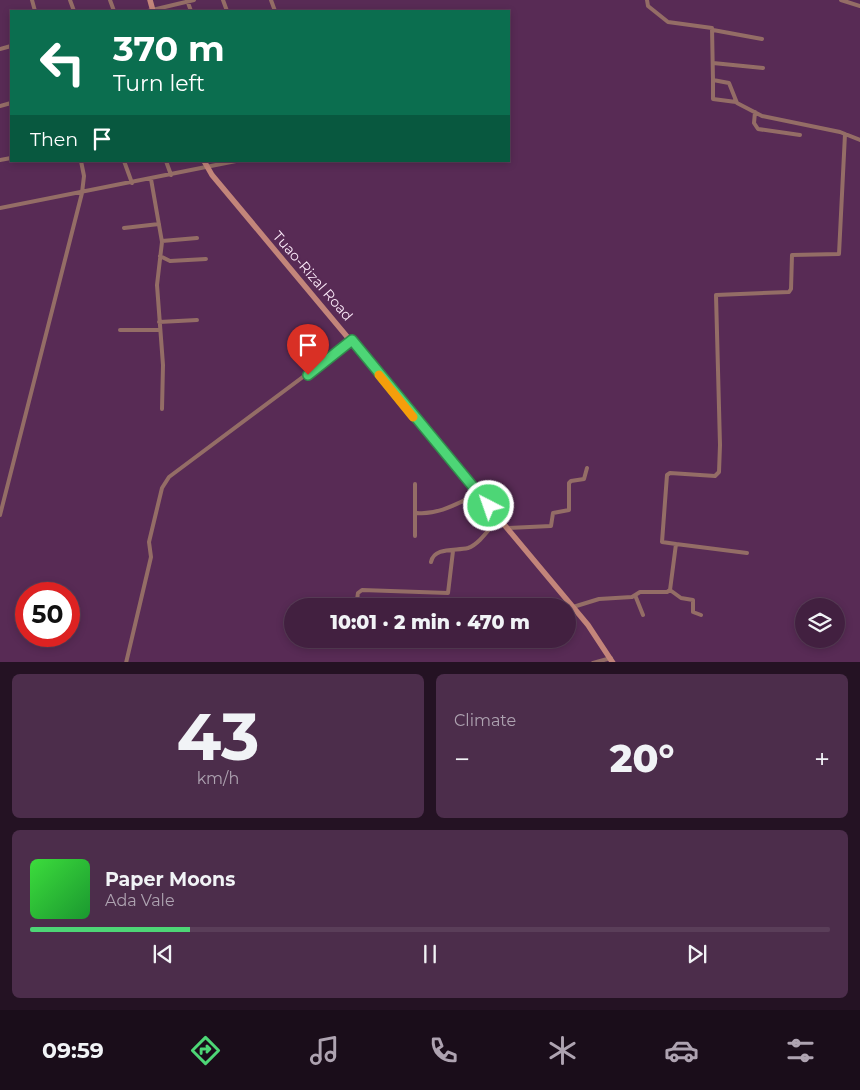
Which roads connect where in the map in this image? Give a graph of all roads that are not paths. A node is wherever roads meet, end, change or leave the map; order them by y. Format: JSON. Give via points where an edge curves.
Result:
{"nodes":[{"id":1,"x":194,"y":0,"type":"edge"},
{"id":2,"x":647,"y":0,"type":"edge"},
{"id":3,"x":841,"y":0,"type":"edge"},
{"id":4,"x":188,"y":1,"type":"edge"},
{"id":5,"x":860,"y":6,"type":"edge"},
{"id":6,"x":156,"y":10,"type":"edge"},
{"id":7,"x":713,"y":30,"type":"junction"},
{"id":8,"x":762,"y":39,"type":"dead end"},
{"id":9,"x":713,"y":63,"type":"junction"},
{"id":10,"x":763,"y":68,"type":"dead end"},
{"id":11,"x":713,"y":80,"type":"junction"},
{"id":12,"x":736,"y":102,"type":"junction"},
{"id":13,"x":755,"y":112,"type":"junction"},
{"id":14,"x":845,"y":134,"type":"junction"},
{"id":15,"x":800,"y":135,"type":"dead end"},
{"id":16,"x":860,"y":140,"type":"edge"},
{"id":17,"x":81,"y":162,"type":"edge"},
{"id":18,"x":124,"y":162,"type":"edge"},
{"id":19,"x":166,"y":162,"type":"edge"},
{"id":20,"x":204,"y":162,"type":"edge"},
{"id":21,"x":232,"y":162,"type":"edge"},
{"id":22,"x":207,"y":168,"type":"junction"},
{"id":23,"x":171,"y":175,"type":"junction"},
{"id":24,"x":151,"y":179,"type":"junction"},
{"id":25,"x":132,"y":183,"type":"junction"},
{"id":26,"x":82,"y":193,"type":"junction"},
{"id":27,"x":0,"y":208,"type":"edge"},
{"id":28,"x":159,"y":224,"type":"junction"},
{"id":29,"x":124,"y":228,"type":"dead end"},
{"id":30,"x":198,"y":238,"type":"dead end"},
{"id":31,"x":162,"y":241,"type":"junction"},
{"id":32,"x":160,"y":256,"type":"junction"},
{"id":33,"x":206,"y":259,"type":"dead end"},
{"id":34,"x":197,"y":320,"type":"dead end"},
{"id":35,"x":159,"y":322,"type":"junction"},
{"id":36,"x":120,"y":330,"type":"dead end"},
{"id":37,"x":160,"y":330,"type":"junction"},
{"id":38,"x":352,"y":340,"type":"junction"},
{"id":39,"x":162,"y":410,"type":"dead end"},
{"id":40,"x":587,"y":468,"type":"dead end"},
{"id":41,"x":416,"y":484,"type":"dead end"},
{"id":42,"x":478,"y":494,"type":"junction"},
{"id":43,"x":417,"y":513,"type":"junction"},
{"id":44,"x":0,"y":515,"type":"edge"},
{"id":45,"x":499,"y":518,"type":"junction"},
{"id":46,"x":507,"y":528,"type":"junction"},
{"id":47,"x":415,"y":536,"type":"dead end"},
{"id":48,"x":676,"y":544,"type":"junction"},
{"id":49,"x":453,"y":551,"type":"junction"},
{"id":50,"x":747,"y":553,"type":"dead end"},
{"id":51,"x":431,"y":562,"type":"dead end"},
{"id":52,"x":670,"y":590,"type":"junction"},
{"id":53,"x":635,"y":595,"type":"junction"},
{"id":54,"x":357,"y":598,"type":"edge"},
{"id":55,"x":565,"y":598,"type":"edge"},
{"id":56,"x":576,"y":606,"type":"edge"},
{"id":57,"x":576,"y":611,"type":"edge"},
{"id":58,"x":701,"y":615,"type":"dead end"},
{"id":59,"x":643,"y":616,"type":"dead end"},
{"id":60,"x":612,"y":660,"type":"edge"},
{"id":61,"x":126,"y":662,"type":"edge"},
{"id":62,"x":593,"y":662,"type":"edge"}],
"edges":[{"from":1,"to":4,"type":"street"},
{"from":2,"to":7,"type":"street","via":[[648,6],[666,21]]},
{"from":3,"to":5,"type":"street"},
{"from":4,"to":6,"type":"street"},
{"from":7,"to":8,"type":"street"},
{"from":7,"to":9,"type":"street"},
{"from":9,"to":10,"type":"street"},
{"from":9,"to":11,"type":"street"},
{"from":11,"to":12,"type":"street","via":[[729,83]]},
{"from":11,"to":12,"type":"street","via":[[713,99]]},
{"from":12,"to":13,"type":"street"},
{"from":13,"to":14,"type":"street"},
{"from":13,"to":15,"type":"street","via":[[754,123],[759,129]]},
{"from":14,"to":16,"type":"street"},
{"from":14,"to":48,"type":"street","via":[[839,254],[792,255],[789,292],[716,295],[719,472],[715,476],[667,474],[662,542]]},
{"from":17,"to":26,"type":"street"},
{"from":18,"to":25,"type":"street"},
{"from":19,"to":23,"type":"street"},
{"from":20,"to":22,"type":"main road","name":"Tuao-Rizal Road"},
{"from":21,"to":22,"type":"street"},
{"from":22,"to":23,"type":"street"},
{"from":22,"to":38,"type":"main road","name":"Tuao-Rizal Road","via":[[296,278]]},
{"from":23,"to":24,"type":"street"},
{"from":24,"to":25,"type":"street"},
{"from":24,"to":28,"type":"street"},
{"from":25,"to":26,"type":"street"},
{"from":26,"to":27,"type":"street"},
{"from":26,"to":44,"type":"street"},
{"from":28,"to":29,"type":"street"},
{"from":28,"to":31,"type":"street"},
{"from":30,"to":31,"type":"street"},
{"from":31,"to":32,"type":"street"},
{"from":32,"to":33,"type":"street","via":[[170,260]]},
{"from":32,"to":35,"type":"street","via":[[157,285]]},
{"from":34,"to":35,"type":"street"},
{"from":35,"to":37,"type":"street"},
{"from":36,"to":37,"type":"street"},
{"from":37,"to":39,"type":"street"},
{"from":38,"to":42,"type":"main road","name":"Tuao-Rizal Road"},
{"from":38,"to":61,"type":"street","via":[[185,464],[165,483],[149,542],[151,557]]},
{"from":40,"to":46,"type":"street","via":[[586,478],[569,483],[569,510],[553,513],[551,526]]},
{"from":41,"to":43,"type":"street"},
{"from":42,"to":43,"type":"street","via":[[437,513]]},
{"from":42,"to":45,"type":"main road","name":"Tuao-Rizal Road"},
{"from":43,"to":47,"type":"street"},
{"from":45,"to":46,"type":"main road","name":"Tuao-Rizal Road"},
{"from":45,"to":49,"type":"street","via":[[474,545]]},
{"from":46,"to":55,"type":"main road","name":"Tuao-Rizal Road"},
{"from":48,"to":50,"type":"street"},
{"from":48,"to":52,"type":"street"},
{"from":49,"to":51,"type":"street","via":[[435,553]]},
{"from":49,"to":54,"type":"street","via":[[448,593],[362,590]]},
{"from":52,"to":53,"type":"street"},
{"from":52,"to":58,"type":"street","via":[[681,598],[693,600],[693,612]]},
{"from":53,"to":56,"type":"street","via":[[599,599]]},
{"from":53,"to":59,"type":"street"},
{"from":57,"to":60,"type":"main road","name":"Tuao-Rizal Road"},
{"from":60,"to":62,"type":"street"}]}
